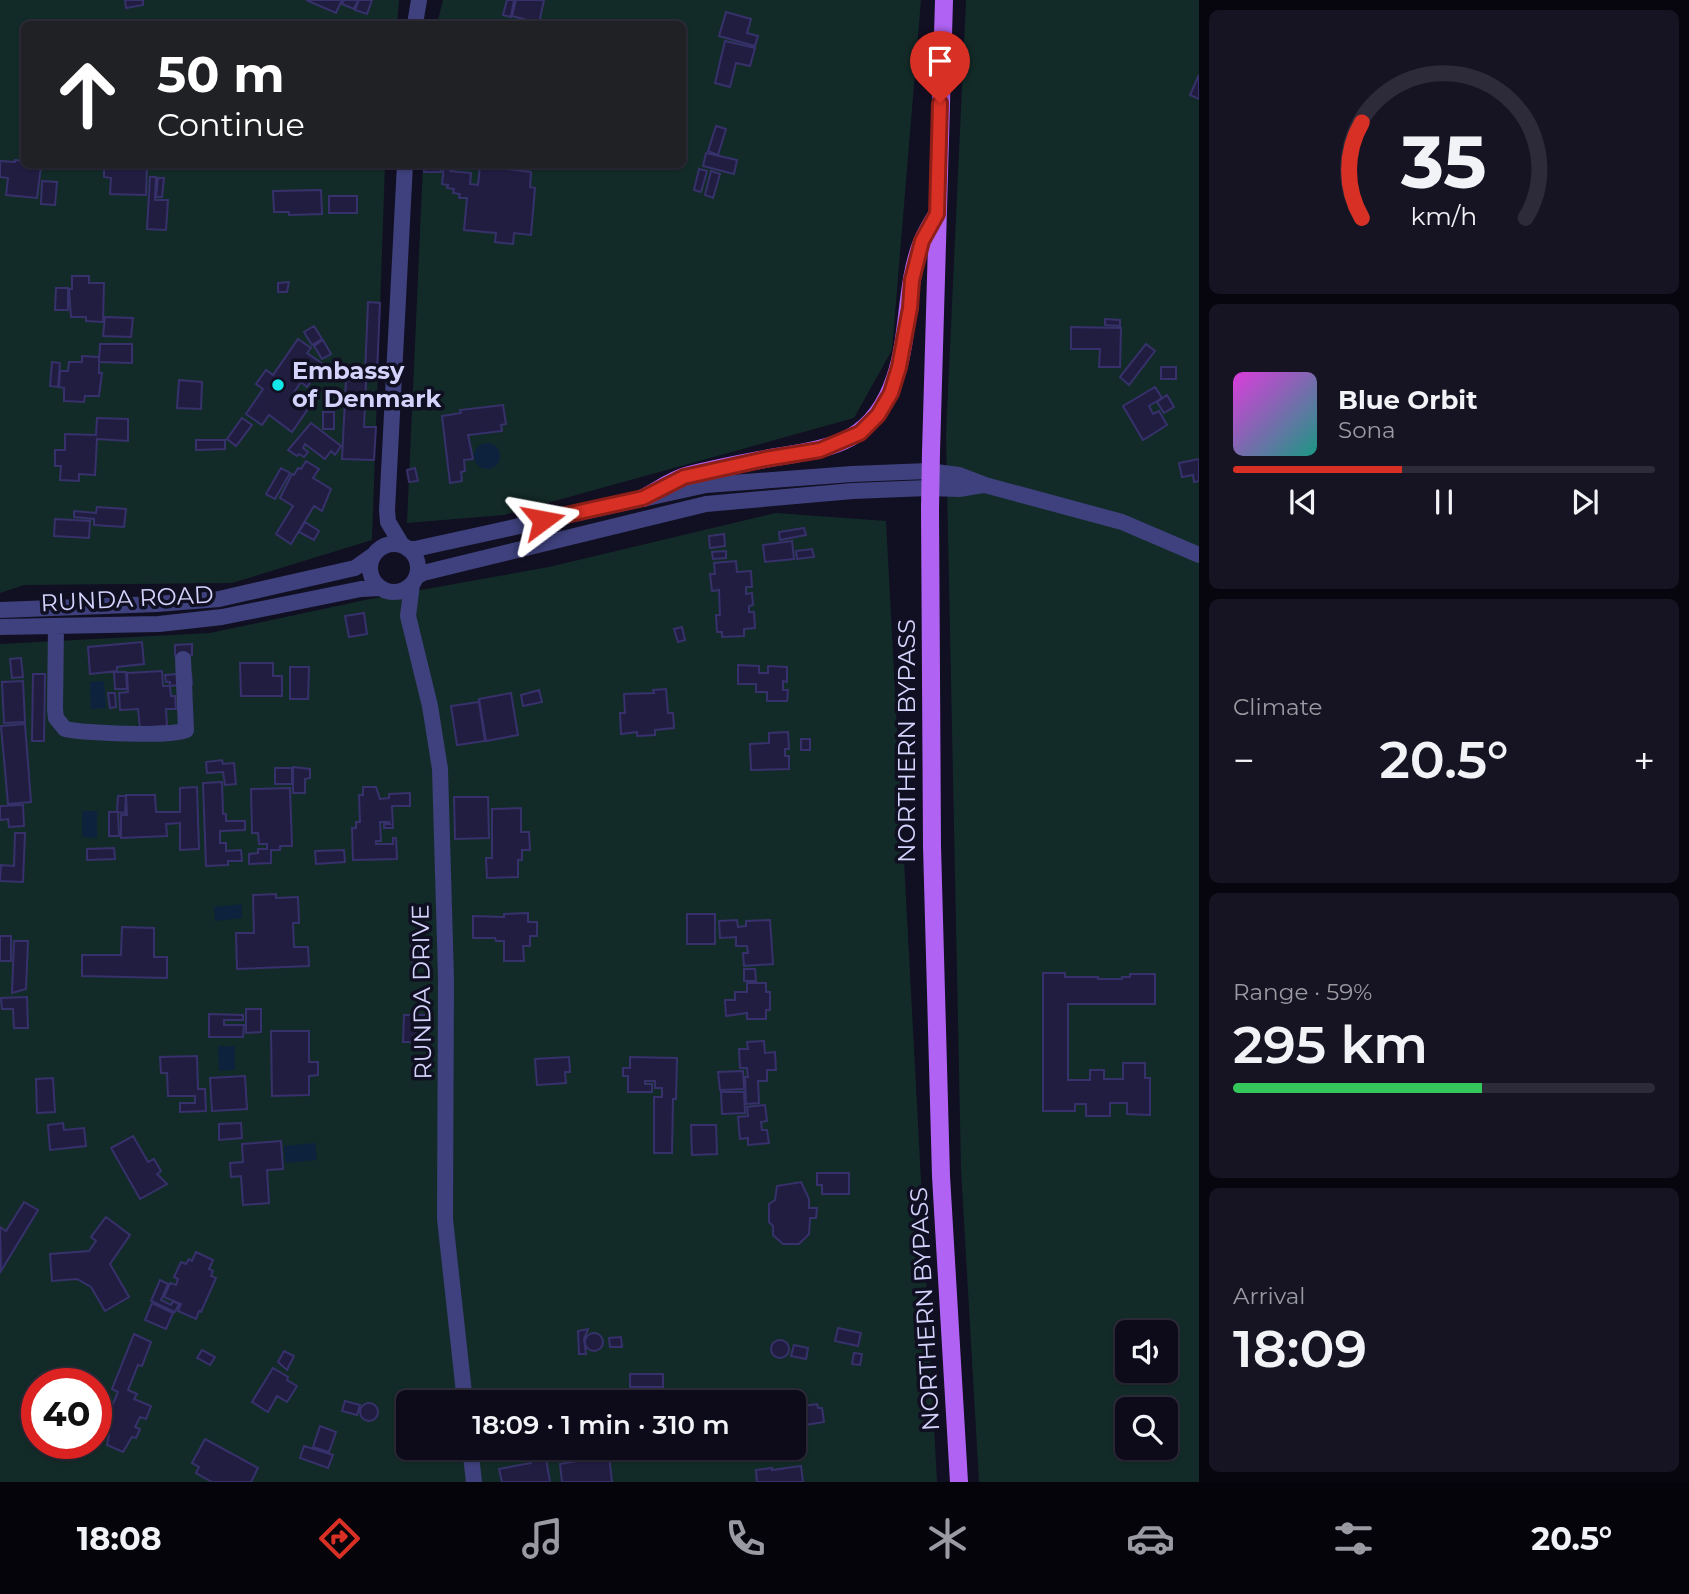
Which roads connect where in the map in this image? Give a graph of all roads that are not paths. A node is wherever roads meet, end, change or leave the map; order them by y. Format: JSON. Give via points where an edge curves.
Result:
{"nodes":[{"id":1,"x":419,"y":0,"type":"edge"},
{"id":2,"x":944,"y":0,"type":"edge"},
{"id":3,"x":416,"y":21,"type":"edge"},
{"id":4,"x":405,"y":168,"type":"edge"},
{"id":5,"x":937,"y":214,"type":"junction"},
{"id":6,"x":985,"y":485,"type":"junction"},
{"id":7,"x":643,"y":498,"type":"junction"},
{"id":8,"x":388,"y":522,"type":"junction"},
{"id":9,"x":405,"y":547,"type":"junction"},
{"id":10,"x":378,"y":551,"type":"junction"},
{"id":11,"x":1199,"y":555,"type":"edge"},
{"id":12,"x":414,"y":581,"type":"junction"},
{"id":13,"x":384,"y":590,"type":"junction"},
{"id":14,"x":0,"y":610,"type":"edge"},
{"id":15,"x":408,"y":617,"type":"junction"},
{"id":16,"x":56,"y":626,"type":"junction"},
{"id":17,"x":0,"y":627,"type":"edge"},
{"id":18,"x":183,"y":659,"type":"dead end"},
{"id":19,"x":464,"y":1390,"type":"edge"},
{"id":20,"x":471,"y":1460,"type":"edge"},
{"id":21,"x":474,"y":1482,"type":"edge"},
{"id":22,"x":959,"y":1482,"type":"edge"}],
"edges":[{"from":1,"to":3,"type":"street"},
{"from":2,"to":5,"type":"main road","name":"NORTHERN BYPASS"},
{"from":4,"to":8,"type":"street"},
{"from":5,"to":7,"type":"main road","via":[[916,263],[891,393],[860,433],[820,450],[684,477]]},
{"from":5,"to":22,"type":"main road","name":"NORTHERN BYPASS","bridge":true,"via":[[930,509],[932,846],[940,1121]]},
{"from":6,"to":7,"type":"street","via":[[959,475],[928,471],[706,485]]},
{"from":6,"to":11,"type":"street","via":[[1122,522]]},
{"from":6,"to":12,"type":"street","via":[[706,504],[423,573]]},
{"from":7,"to":9,"type":"street","via":[[415,549]]},
{"from":8,"to":9,"type":"street","name":"RUNDA DRIVE"},
{"from":8,"to":10,"type":"street"},
{"from":9,"to":10,"type":"street","via":[[396,544]]},
{"from":9,"to":12,"type":"street","name":"RUNDA DRIVE","via":[[416,560]]},
{"from":10,"to":13,"type":"street","via":[[369,570],[374,583]]},
{"from":10,"to":14,"type":"street","name":"RUNDA ROAD","via":[[355,568],[219,599]]},
{"from":12,"to":13,"type":"street","via":[[399,593]]},
{"from":12,"to":15,"type":"street","name":"RUNDA DRIVE"},
{"from":13,"to":15,"type":"street"},
{"from":13,"to":16,"type":"street","name":"RUNDA ROAD","via":[[361,589],[222,617],[159,624]]},
{"from":15,"to":19,"type":"street","name":"RUNDA DRIVE","via":[[440,769],[446,978],[445,1219]]},
{"from":16,"to":17,"type":"street","name":"RUNDA ROAD"},
{"from":16,"to":18,"type":"street","via":[[55,709],[65,729],[181,733],[186,730]]},
{"from":20,"to":21,"type":"street"}]}
